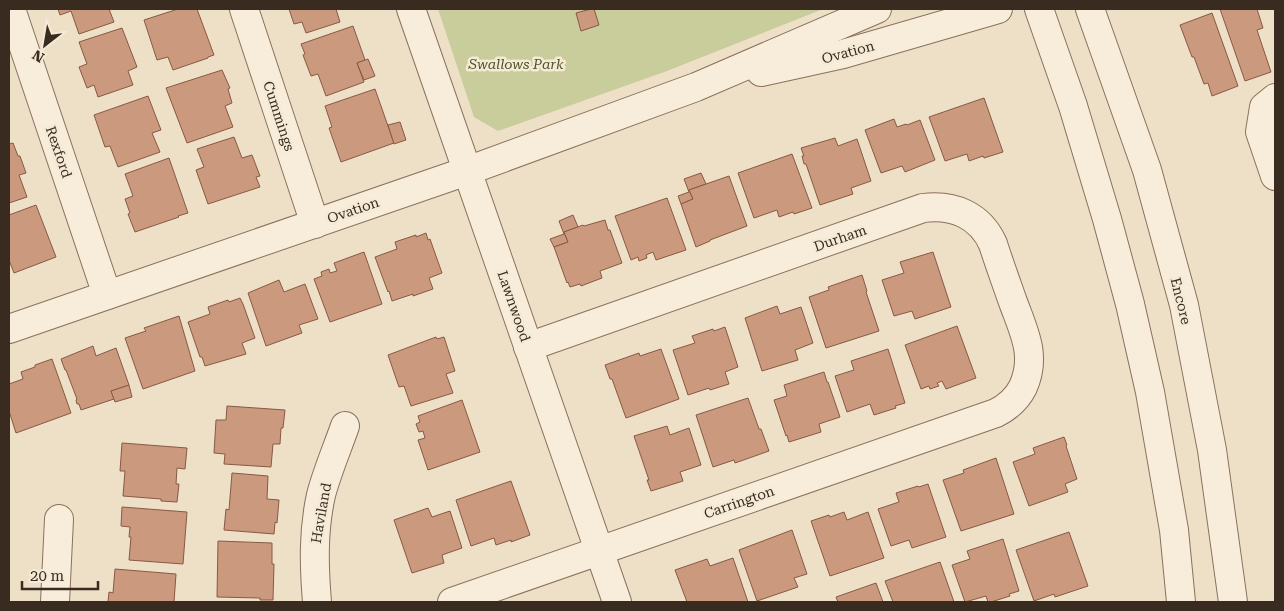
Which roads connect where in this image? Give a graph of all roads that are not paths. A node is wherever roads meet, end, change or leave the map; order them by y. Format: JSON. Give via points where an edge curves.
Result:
{"nodes":[{"id":1,"x":11,"y":9,"type":"edge"},
{"id":2,"x":244,"y":9,"type":"edge"},
{"id":3,"x":411,"y":9,"type":"edge"},
{"id":4,"x":877,"y":9,"type":"edge"},
{"id":5,"x":998,"y":9,"type":"edge"},
{"id":6,"x":1039,"y":9,"type":"edge"},
{"id":7,"x":1090,"y":9,"type":"edge"},
{"id":8,"x":696,"y":87,"type":"junction"},
{"id":9,"x":1275,"y":98,"type":"edge"},
{"id":10,"x":467,"y":171,"type":"junction"},
{"id":11,"x":1275,"y":176,"type":"edge"},
{"id":12,"x":315,"y":224,"type":"junction"},
{"id":13,"x":107,"y":295,"type":"junction"},
{"id":14,"x":9,"y":329,"type":"edge"},
{"id":15,"x":528,"y":346,"type":"junction"},
{"id":16,"x":1020,"y":393,"type":"joint"},
{"id":17,"x":345,"y":426,"type":"dead end"},
{"id":18,"x":59,"y":519,"type":"dead end"},
{"id":19,"x":599,"y":552,"type":"junction"},
{"id":20,"x":55,"y":602,"type":"edge"},
{"id":21,"x":317,"y":602,"type":"edge"},
{"id":22,"x":452,"y":602,"type":"edge"},
{"id":23,"x":617,"y":602,"type":"edge"},
{"id":24,"x":1181,"y":602,"type":"edge"},
{"id":25,"x":1233,"y":602,"type":"edge"}],
"edges":[{"from":1,"to":13,"type":"street","name":"Rexford"},
{"from":2,"to":12,"type":"street","name":"Cummings"},
{"from":3,"to":10,"type":"street","name":"Lawnwood"},
{"from":4,"to":8,"type":"street","name":"Ovation"},
{"from":5,"to":8,"type":"street","name":"Ovation","via":[[843,54]]},
{"from":6,"to":24,"type":"street","via":[[1073,106],[1130,304],[1150,392],[1174,530]]},
{"from":7,"to":25,"type":"street","name":"Encore","via":[[1147,170],[1184,305],[1212,450]]},
{"from":8,"to":10,"type":"street","name":"Ovation"},
{"from":9,"to":11,"type":"street","via":[[1264,107],[1260,132]]},
{"from":10,"to":12,"type":"street","name":"Ovation"},
{"from":10,"to":15,"type":"street","name":"Lawnwood"},
{"from":12,"to":13,"type":"street","name":"Ovation"},
{"from":13,"to":14,"type":"street","name":"Ovation"},
{"from":15,"to":16,"type":"street","name":"Durham","via":[[923,208],[946,207],[969,216],[987,233],[993,244],[1030,358]]},
{"from":15,"to":19,"type":"street","name":"Lawnwood"},
{"from":16,"to":19,"type":"street","name":"Carrington","via":[[996,413]]},
{"from":17,"to":21,"type":"street","name":"Haviland","via":[[325,483],[318,517],[314,558]]},
{"from":18,"to":20,"type":"street"},
{"from":19,"to":22,"type":"street","name":"Carrington"},
{"from":19,"to":23,"type":"street","name":"Lawnwood"}]}
